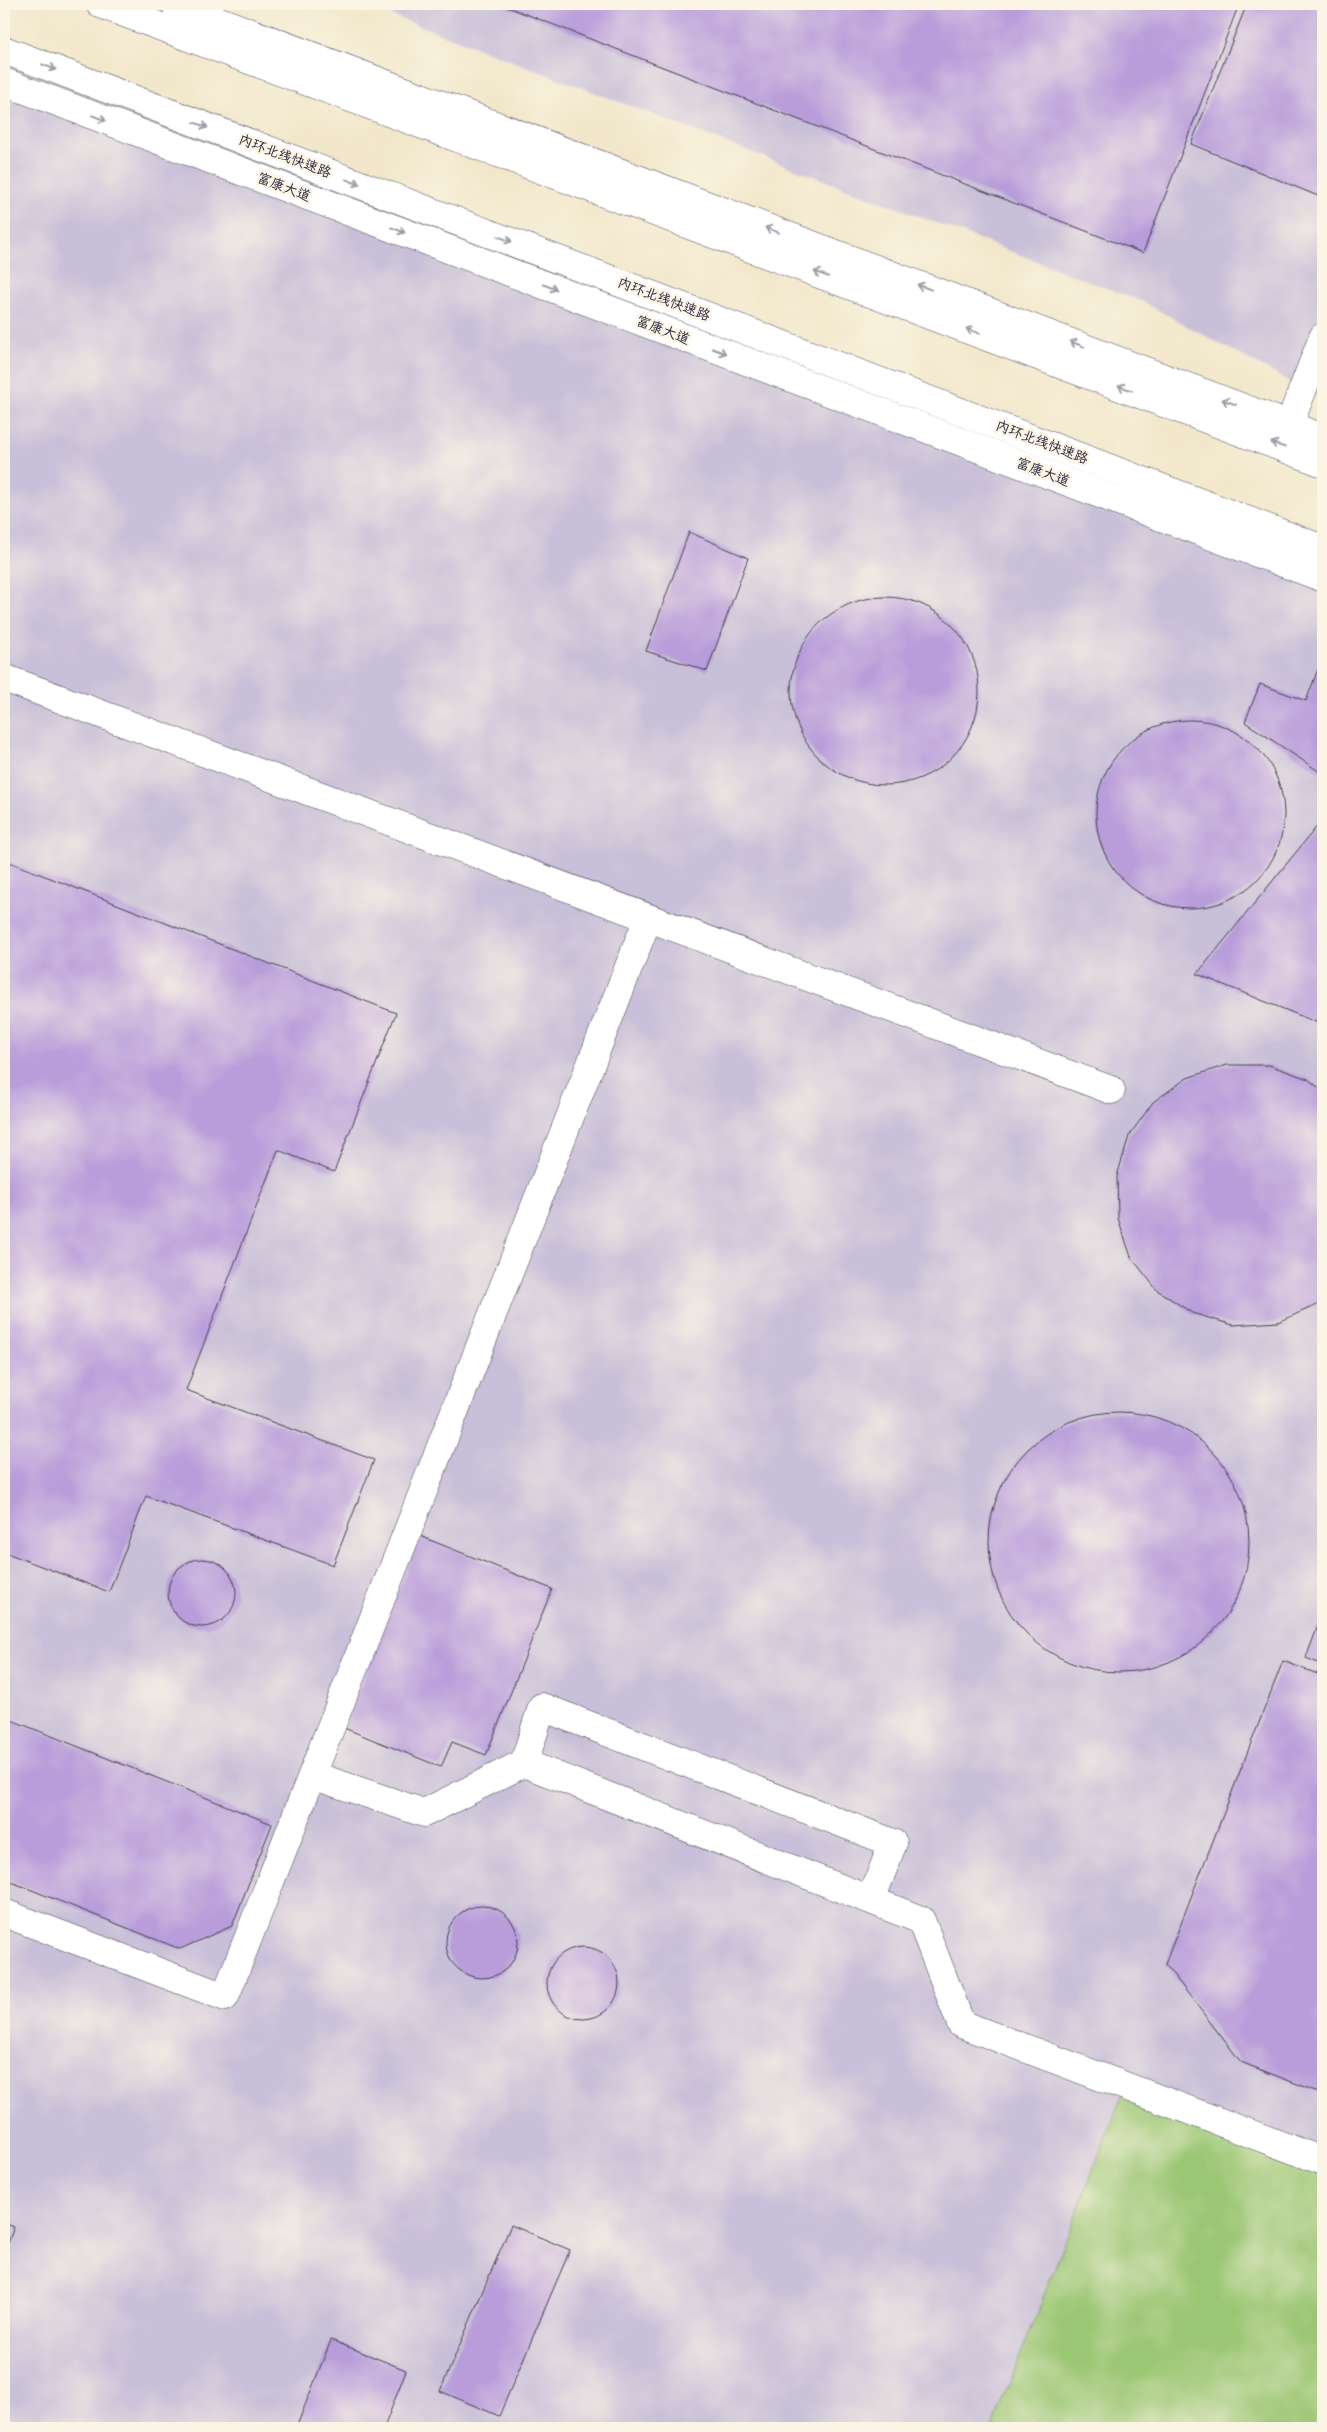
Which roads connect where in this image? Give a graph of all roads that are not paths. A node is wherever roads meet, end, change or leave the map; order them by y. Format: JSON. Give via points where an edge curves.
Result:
{"nodes":[{"id":1,"x":100,"y":4,"type":"edge"},
{"id":2,"x":175,"y":4,"type":"edge"},
{"id":3,"x":4,"y":50,"type":"edge"},
{"id":4,"x":4,"y":82,"type":"edge"},
{"id":5,"x":1323,"y":337,"type":"edge"},
{"id":6,"x":1289,"y":425,"type":"junction"},
{"id":7,"x":1323,"y":438,"type":"edge"},
{"id":8,"x":1323,"y":462,"type":"edge"},
{"id":9,"x":1323,"y":549,"type":"edge"},
{"id":10,"x":1323,"y":578,"type":"edge"},
{"id":11,"x":4,"y":678,"type":"edge"},
{"id":12,"x":648,"y":918,"type":"junction"},
{"id":13,"x":1111,"y":1090,"type":"dead end"},
{"id":14,"x":524,"y":1763,"type":"junction"},
{"id":15,"x":312,"y":1774,"type":"junction"},
{"id":16,"x":871,"y":1900,"type":"junction"},
{"id":17,"x":4,"y":1913,"type":"edge"},
{"id":18,"x":1323,"y":2161,"type":"edge"}],
"edges":[{"from":8,"to":1,"type":"main road","one_way":true},
{"from":6,"to":2,"type":"main road","one_way":true},
{"from":3,"to":9,"type":"main road","name":"内环北线快速路","one_way":true},
{"from":4,"to":10,"type":"main road","name":"富康大道","one_way":true},
{"from":5,"to":6,"type":"main road"},
{"from":6,"to":7,"type":"main road"},
{"from":11,"to":12,"type":"main road"},
{"from":12,"to":13,"type":"main road"},
{"from":12,"to":15,"type":"main road"},
{"from":14,"to":15,"type":"main road","via":[[424,1813]]},
{"from":14,"to":16,"type":"main road"},
{"from":14,"to":16,"type":"main road","via":[[542,1707],[893,1843]]},
{"from":15,"to":17,"type":"main road","via":[[225,1997]]},
{"from":16,"to":18,"type":"main road","via":[[922,1920],[961,2024]]}]}
